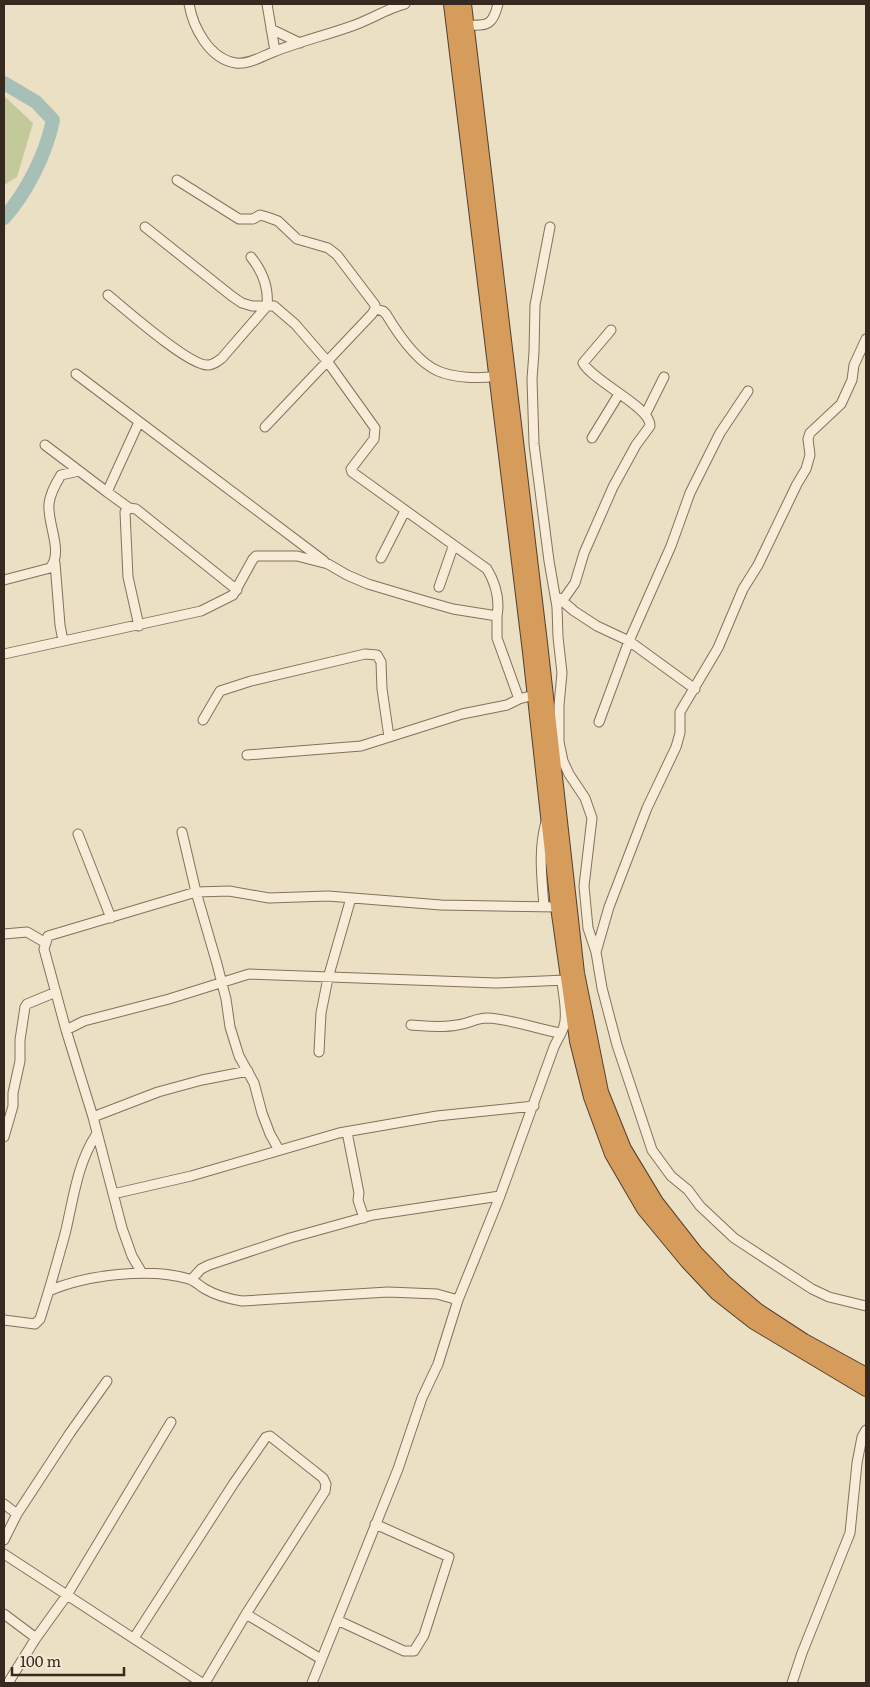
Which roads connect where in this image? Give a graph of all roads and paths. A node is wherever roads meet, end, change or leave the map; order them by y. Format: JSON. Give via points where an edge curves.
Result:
{"nodes":[{"id":1,"x":189,"y":4,"type":"edge"},
{"id":2,"x":267,"y":4,"type":"edge"},
{"id":3,"x":405,"y":4,"type":"edge"},
{"id":4,"x":451,"y":4,"type":"edge"},
{"id":5,"x":464,"y":4,"type":"edge"},
{"id":6,"x":498,"y":4,"type":"edge"},
{"id":7,"x":466,"y":25,"type":"junction"},
{"id":8,"x":271,"y":29,"type":"junction"},
{"id":9,"x":300,"y":43,"type":"junction"},
{"id":10,"x":275,"y":51,"type":"junction"},
{"id":11,"x":177,"y":180,"type":"dead end"},
{"id":12,"x":145,"y":226,"type":"dead end"},
{"id":13,"x":550,"y":227,"type":"dead end"},
{"id":14,"x":251,"y":257,"type":"dead end"},
{"id":15,"x":108,"y":295,"type":"dead end"},
{"id":16,"x":267,"y":306,"type":"junction"},
{"id":17,"x":375,"y":309,"type":"junction"},
{"id":18,"x":612,"y":330,"type":"dead end"},
{"id":19,"x":866,"y":339,"type":"edge"},
{"id":20,"x":326,"y":361,"type":"junction"},
{"id":21,"x":76,"y":374,"type":"dead end"},
{"id":22,"x":496,"y":376,"type":"junction"},
{"id":23,"x":664,"y":377,"type":"dead end"},
{"id":24,"x":748,"y":391,"type":"dead end"},
{"id":25,"x":619,"y":394,"type":"junction"},
{"id":26,"x":646,"y":413,"type":"junction"},
{"id":27,"x":139,"y":422,"type":"junction"},
{"id":28,"x":265,"y":427,"type":"dead end"},
{"id":29,"x":592,"y":438,"type":"dead end"},
{"id":30,"x":45,"y":445,"type":"dead end"},
{"id":31,"x":79,"y":471,"type":"junction"},
{"id":32,"x":107,"y":492,"type":"junction"},
{"id":33,"x":129,"y":508,"type":"junction"},
{"id":34,"x":404,"y":511,"type":"junction"},
{"id":35,"x":303,"y":546,"type":"junction"},
{"id":36,"x":453,"y":547,"type":"junction"},
{"id":37,"x":297,"y":556,"type":"junction"},
{"id":38,"x":381,"y":558,"type":"dead end"},
{"id":39,"x":55,"y":563,"type":"junction"},
{"id":40,"x":328,"y":564,"type":"junction"},
{"id":41,"x":4,"y":580,"type":"edge"},
{"id":42,"x":439,"y":587,"type":"dead end"},
{"id":43,"x":236,"y":590,"type":"junction"},
{"id":44,"x":559,"y":598,"type":"junction"},
{"id":45,"x":497,"y":616,"type":"junction"},
{"id":46,"x":139,"y":626,"type":"junction"},
{"id":47,"x":63,"y":641,"type":"junction"},
{"id":48,"x":630,"y":641,"type":"junction"},
{"id":49,"x":4,"y":654,"type":"edge"},
{"id":50,"x":560,"y":689,"type":"junction"},
{"id":51,"x":696,"y":689,"type":"junction"},
{"id":52,"x":540,"y":695,"type":"junction"},
{"id":53,"x":519,"y":699,"type":"junction"},
{"id":54,"x":203,"y":720,"type":"dead end"},
{"id":55,"x":598,"y":722,"type":"dead end"},
{"id":56,"x":389,"y":737,"type":"junction"},
{"id":57,"x":247,"y":755,"type":"dead end"},
{"id":58,"x":548,"y":814,"type":"junction"},
{"id":59,"x":182,"y":832,"type":"dead end"},
{"id":60,"x":78,"y":834,"type":"dead end"},
{"id":61,"x":196,"y":892,"type":"junction"},
{"id":62,"x":351,"y":898,"type":"junction"},
{"id":63,"x":544,"y":907,"type":"junction"},
{"id":64,"x":558,"y":907,"type":"junction"},
{"id":65,"x":111,"y":918,"type":"junction"},
{"id":66,"x":4,"y":934,"type":"edge"},
{"id":67,"x":46,"y":943,"type":"junction"},
{"id":68,"x":596,"y":952,"type":"junction"},
{"id":69,"x":328,"y":978,"type":"junction"},
{"id":70,"x":565,"y":980,"type":"junction"},
{"id":71,"x":221,"y":983,"type":"junction"},
{"id":72,"x":56,"y":992,"type":"junction"},
{"id":73,"x":411,"y":1024,"type":"dead end"},
{"id":74,"x":66,"y":1030,"type":"junction"},
{"id":75,"x":560,"y":1033,"type":"junction"},
{"id":76,"x":319,"y":1052,"type":"dead end"},
{"id":77,"x":248,"y":1071,"type":"junction"},
{"id":78,"x":534,"y":1106,"type":"junction"},
{"id":79,"x":6,"y":1115,"type":"edge"},
{"id":80,"x":93,"y":1117,"type":"junction"},
{"id":81,"x":347,"y":1132,"type":"junction"},
{"id":82,"x":96,"y":1135,"type":"junction"},
{"id":83,"x":4,"y":1138,"type":"edge"},
{"id":84,"x":279,"y":1150,"type":"junction"},
{"id":85,"x":113,"y":1194,"type":"junction"},
{"id":86,"x":500,"y":1196,"type":"junction"},
{"id":87,"x":364,"y":1218,"type":"junction"},
{"id":88,"x":132,"y":1256,"type":"junction"},
{"id":89,"x":142,"y":1272,"type":"junction"},
{"id":90,"x":122,"y":1275,"type":"junction"},
{"id":91,"x":191,"y":1280,"type":"junction"},
{"id":92,"x":49,"y":1291,"type":"junction"},
{"id":93,"x":458,"y":1300,"type":"junction"},
{"id":94,"x":866,"y":1306,"type":"edge"},
{"id":95,"x":4,"y":1320,"type":"edge"},
{"id":96,"x":866,"y":1375,"type":"edge"},
{"id":97,"x":107,"y":1381,"type":"dead end"},
{"id":98,"x":866,"y":1389,"type":"edge"},
{"id":99,"x":171,"y":1422,"type":"dead end"},
{"id":100,"x":866,"y":1430,"type":"edge"},
{"id":101,"x":4,"y":1504,"type":"edge"},
{"id":102,"x":17,"y":1514,"type":"junction"},
{"id":103,"x":375,"y":1524,"type":"junction"},
{"id":104,"x":4,"y":1540,"type":"edge"},
{"id":105,"x":4,"y":1554,"type":"edge"},
{"id":106,"x":67,"y":1595,"type":"junction"},
{"id":107,"x":4,"y":1614,"type":"edge"},
{"id":108,"x":246,"y":1614,"type":"junction"},
{"id":109,"x":337,"y":1620,"type":"junction"},
{"id":110,"x":36,"y":1638,"type":"junction"},
{"id":111,"x":134,"y":1638,"type":"junction"},
{"id":112,"x":320,"y":1659,"type":"junction"},
{"id":113,"x":8,"y":1683,"type":"edge"},
{"id":114,"x":204,"y":1683,"type":"edge"},
{"id":115,"x":312,"y":1683,"type":"edge"},
{"id":116,"x":792,"y":1683,"type":"edge"}],
"edges":[{"from":1,"to":10,"type":"street","via":[[201,37],[225,60],[237,63],[251,61]]},
{"from":2,"to":8,"type":"street"},
{"from":3,"to":9,"type":"street","via":[[353,26]]},
{"from":4,"to":22,"type":"highway"},
{"from":5,"to":7,"type":"highway"},
{"from":6,"to":7,"type":"street","via":[[495,18],[489,23]]},
{"from":7,"to":52,"type":"highway"},
{"from":8,"to":9,"type":"street"},
{"from":8,"to":10,"type":"street"},
{"from":9,"to":10,"type":"street"},
{"from":11,"to":17,"type":"street","via":[[239,219],[267,217],[278,221],[297,239],[328,248],[344,263]]},
{"from":12,"to":16,"type":"street","via":[[233,297],[247,305]]},
{"from":13,"to":44,"type":"street","via":[[535,305],[532,379],[534,444]]},
{"from":14,"to":16,"type":"street","via":[[267,287]]},
{"from":15,"to":16,"type":"street","via":[[168,344],[207,366],[222,358]]},
{"from":16,"to":20,"type":"street","via":[[274,306],[296,324]]},
{"from":17,"to":20,"type":"street"},
{"from":17,"to":22,"type":"street","via":[[386,314],[417,355],[438,372],[468,378]]},
{"from":18,"to":25,"type":"street","via":[[583,363]]},
{"from":19,"to":51,"type":"street","via":[[841,404],[810,433],[806,469],[743,589]]},
{"from":20,"to":28,"type":"street"},
{"from":20,"to":34,"type":"street","via":[[375,428],[374,439],[352,472]]},
{"from":21,"to":27,"type":"street"},
{"from":22,"to":52,"type":"highway"},
{"from":23,"to":26,"type":"street"},
{"from":24,"to":48,"type":"street","via":[[720,433],[690,493]]},
{"from":25,"to":26,"type":"street"},
{"from":25,"to":29,"type":"street"},
{"from":26,"to":44,"type":"street","via":[[650,426],[614,487],[584,553],[575,583]]},
{"from":27,"to":32,"type":"street"},
{"from":27,"to":35,"type":"street"},
{"from":30,"to":31,"type":"street"},
{"from":31,"to":32,"type":"street"},
{"from":31,"to":39,"type":"street","via":[[61,475],[49,504],[56,546]]},
{"from":32,"to":33,"type":"street"},
{"from":33,"to":43,"type":"street","via":[[136,509]]},
{"from":33,"to":46,"type":"street","via":[[125,512],[128,577]]},
{"from":34,"to":36,"type":"street"},
{"from":34,"to":38,"type":"street"},
{"from":35,"to":37,"type":"street"},
{"from":35,"to":40,"type":"street"},
{"from":36,"to":42,"type":"street"},
{"from":36,"to":45,"type":"street","via":[[487,569],[498,597]]},
{"from":37,"to":40,"type":"street"},
{"from":37,"to":43,"type":"street","via":[[256,556]]},
{"from":39,"to":41,"type":"street","via":[[50,568]]},
{"from":39,"to":47,"type":"street"},
{"from":40,"to":45,"type":"street","via":[[347,575],[416,598],[453,609]]},
{"from":43,"to":46,"type":"street","via":[[230,598],[201,611]]},
{"from":44,"to":48,"type":"street","via":[[597,626]]},
{"from":44,"to":50,"type":"street"},
{"from":45,"to":53,"type":"street","via":[[497,638]]},
{"from":46,"to":47,"type":"street"},
{"from":47,"to":49,"type":"street"},
{"from":48,"to":51,"type":"street"},
{"from":48,"to":55,"type":"street"},
{"from":50,"to":52,"type":"street"},
{"from":50,"to":68,"type":"street","via":[[559,742],[563,760],[585,798],[592,818],[584,886],[588,928]]},
{"from":51,"to":68,"type":"street","via":[[680,712],[676,747],[646,808]]},
{"from":52,"to":53,"type":"street"},
{"from":52,"to":58,"type":"highway"},
{"from":52,"to":96,"type":"highway","via":[[577,973],[602,1092],[624,1149],[656,1202],[695,1252],[724,1282],[804,1341]]},
{"from":53,"to":56,"type":"street"},
{"from":54,"to":56,"type":"street","via":[[220,691],[365,654],[377,655],[381,662]]},
{"from":56,"to":57,"type":"street","via":[[361,746]]},
{"from":58,"to":63,"type":"street","via":[[542,835]]},
{"from":58,"to":64,"type":"highway"},
{"from":59,"to":61,"type":"street"},
{"from":60,"to":65,"type":"street"},
{"from":61,"to":62,"type":"street","via":[[228,891],[269,898]]},
{"from":61,"to":65,"type":"street"},
{"from":61,"to":71,"type":"street"},
{"from":62,"to":63,"type":"street","via":[[441,905]]},
{"from":62,"to":69,"type":"street"},
{"from":63,"to":64,"type":"street"},
{"from":64,"to":70,"type":"highway"},
{"from":65,"to":67,"type":"street","via":[[48,936]]},
{"from":66,"to":67,"type":"street","via":[[27,932]]},
{"from":67,"to":72,"type":"street","via":[[44,949]]},
{"from":68,"to":94,"type":"street","via":[[617,1045],[652,1150],[660,1162],[734,1238],[812,1289],[829,1297]]},
{"from":69,"to":70,"type":"street","via":[[487,983]]},
{"from":69,"to":71,"type":"street","via":[[249,974]]},
{"from":69,"to":76,"type":"street","via":[[320,1013]]},
{"from":70,"to":75,"type":"street","via":[[565,1023]]},
{"from":70,"to":98,"type":"highway","via":[[591,1097],[612,1154],[644,1209],[687,1261],[739,1311]]},
{"from":71,"to":74,"type":"street","via":[[84,1020]]},
{"from":71,"to":77,"type":"street","via":[[234,1043]]},
{"from":72,"to":74,"type":"street"},
{"from":72,"to":79,"type":"street","via":[[25,1007],[13,1106]]},
{"from":73,"to":75,"type":"street","via":[[458,1026],[486,1018]]},
{"from":74,"to":80,"type":"street"},
{"from":75,"to":78,"type":"street"},
{"from":77,"to":80,"type":"street","via":[[158,1092]]},
{"from":77,"to":84,"type":"street","via":[[270,1134]]},
{"from":78,"to":81,"type":"street","via":[[437,1116]]},
{"from":78,"to":86,"type":"street"},
{"from":79,"to":83,"type":"street"},
{"from":80,"to":82,"type":"street"},
{"from":81,"to":84,"type":"street"},
{"from":81,"to":87,"type":"street"},
{"from":82,"to":85,"type":"street"},
{"from":82,"to":92,"type":"street","via":[[76,1186]]},
{"from":84,"to":85,"type":"street","via":[[191,1176]]},
{"from":85,"to":88,"type":"street"},
{"from":86,"to":87,"type":"street"},
{"from":86,"to":93,"type":"street"},
{"from":87,"to":91,"type":"street","via":[[209,1265]]},
{"from":88,"to":89,"type":"street"},
{"from":88,"to":90,"type":"street"},
{"from":89,"to":90,"type":"street"},
{"from":89,"to":91,"type":"street"},
{"from":90,"to":92,"type":"street","via":[[67,1283]]},
{"from":91,"to":93,"type":"street","via":[[223,1298],[242,1301],[388,1292],[437,1294]]},
{"from":92,"to":95,"type":"street","via":[[40,1319],[35,1324]]},
{"from":93,"to":103,"type":"street","via":[[438,1364]]},
{"from":97,"to":102,"type":"street"},
{"from":99,"to":106,"type":"street"},
{"from":100,"to":116,"type":"street","via":[[856,1463],[850,1533]]},
{"from":101,"to":102,"type":"street"},
{"from":102,"to":104,"type":"street"},
{"from":103,"to":109,"type":"street"},
{"from":103,"to":109,"type":"street","via":[[449,1556],[424,1635],[414,1651],[404,1651]]},
{"from":105,"to":106,"type":"street"},
{"from":106,"to":110,"type":"street"},
{"from":106,"to":111,"type":"street"},
{"from":107,"to":110,"type":"street"},
{"from":108,"to":111,"type":"street","via":[[326,1491],[323,1478],[270,1436],[266,1437],[234,1483]]},
{"from":108,"to":112,"type":"street"},
{"from":108,"to":114,"type":"street"},
{"from":109,"to":112,"type":"street"},
{"from":110,"to":113,"type":"street"},
{"from":111,"to":114,"type":"street"},
{"from":112,"to":115,"type":"street"}]}
